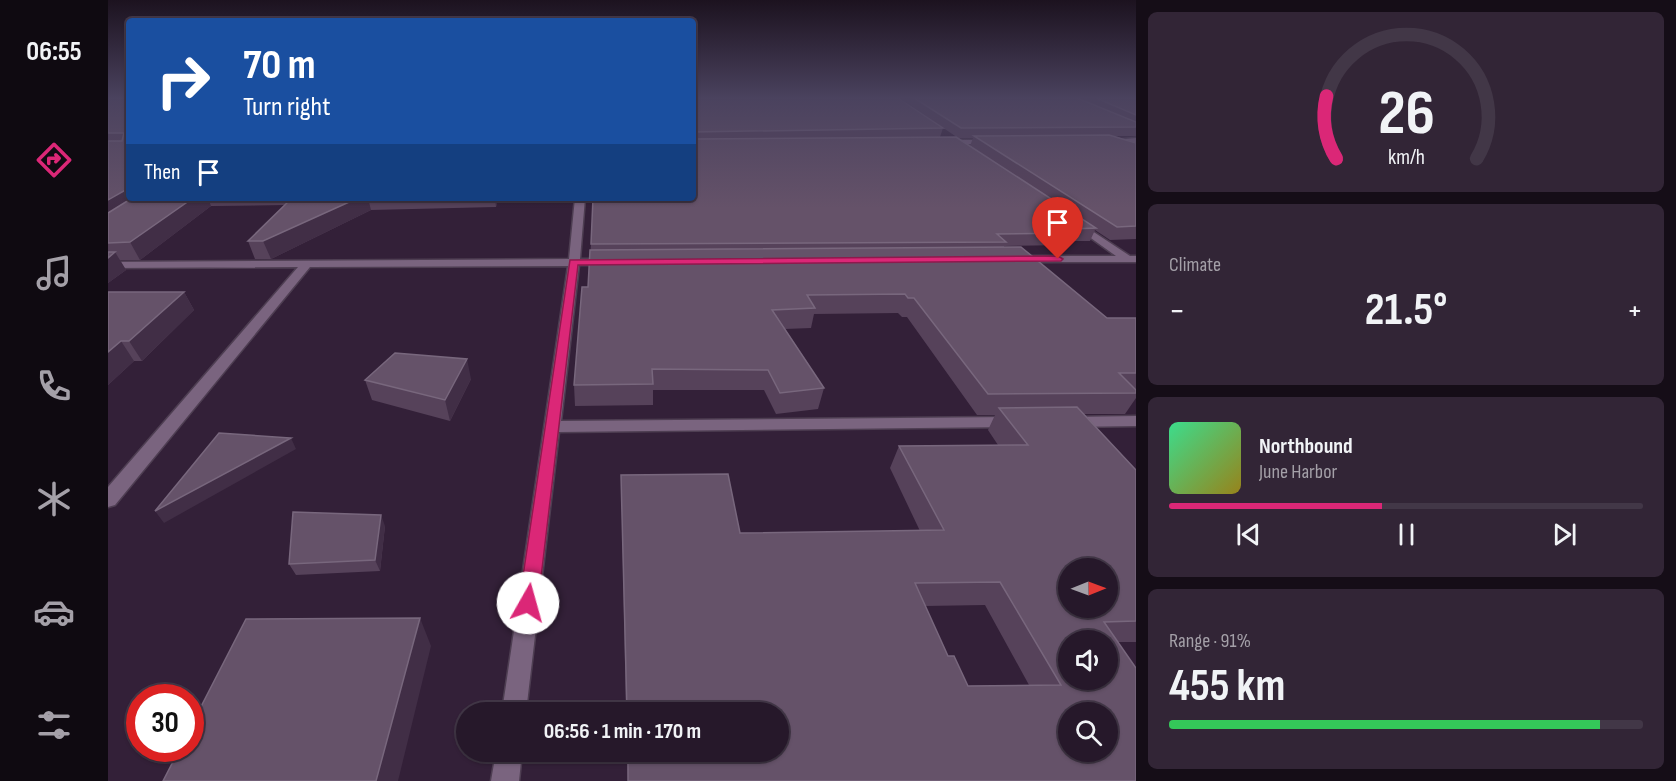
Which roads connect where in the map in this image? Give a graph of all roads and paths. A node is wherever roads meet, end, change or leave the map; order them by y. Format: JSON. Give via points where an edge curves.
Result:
{"nodes":[{"id":1,"x":948,"y":136,"type":"edge"},
{"id":2,"x":1136,"y":140,"type":"edge"},
{"id":3,"x":1005,"y":141,"type":"edge"},
{"id":4,"x":1100,"y":141,"type":"edge"},
{"id":5,"x":934,"y":142,"type":"edge"},
{"id":6,"x":957,"y":142,"type":"junction"},
{"id":7,"x":976,"y":155,"type":"edge"},
{"id":8,"x":580,"y":201,"type":"edge"},
{"id":9,"x":1070,"y":220,"type":"edge"},
{"id":10,"x":1009,"y":260,"type":"edge"},
{"id":11,"x":1133,"y":261,"type":"edge"},
{"id":12,"x":574,"y":262,"type":"junction"},
{"id":13,"x":621,"y":262,"type":"edge"},
{"id":14,"x":307,"y":264,"type":"junction"},
{"id":15,"x":108,"y":265,"type":"edge"},
{"id":16,"x":1136,"y":421,"type":"edge"},
{"id":17,"x":1029,"y":422,"type":"edge"},
{"id":18,"x":1053,"y":422,"type":"edge"},
{"id":19,"x":552,"y":427,"type":"junction"},
{"id":20,"x":108,"y":500,"type":"edge"},
{"id":21,"x":515,"y":702,"type":"edge"},
{"id":22,"x":508,"y":762,"type":"edge"},
{"id":23,"x":505,"y":781,"type":"edge"}],
"edges":[{"from":1,"to":6,"type":"street"},
{"from":2,"to":4,"type":"street"},
{"from":3,"to":6,"type":"street"},
{"from":5,"to":6,"type":"street"},
{"from":6,"to":7,"type":"street"},
{"from":8,"to":12,"type":"street"},
{"from":9,"to":11,"type":"street"},
{"from":10,"to":11,"type":"street"},
{"from":12,"to":13,"type":"street"},
{"from":12,"to":14,"type":"street"},
{"from":12,"to":19,"type":"street"},
{"from":14,"to":15,"type":"street"},
{"from":14,"to":20,"type":"street"},
{"from":16,"to":18,"type":"street"},
{"from":17,"to":19,"type":"street"},
{"from":19,"to":21,"type":"street"},
{"from":22,"to":23,"type":"street"}]}
